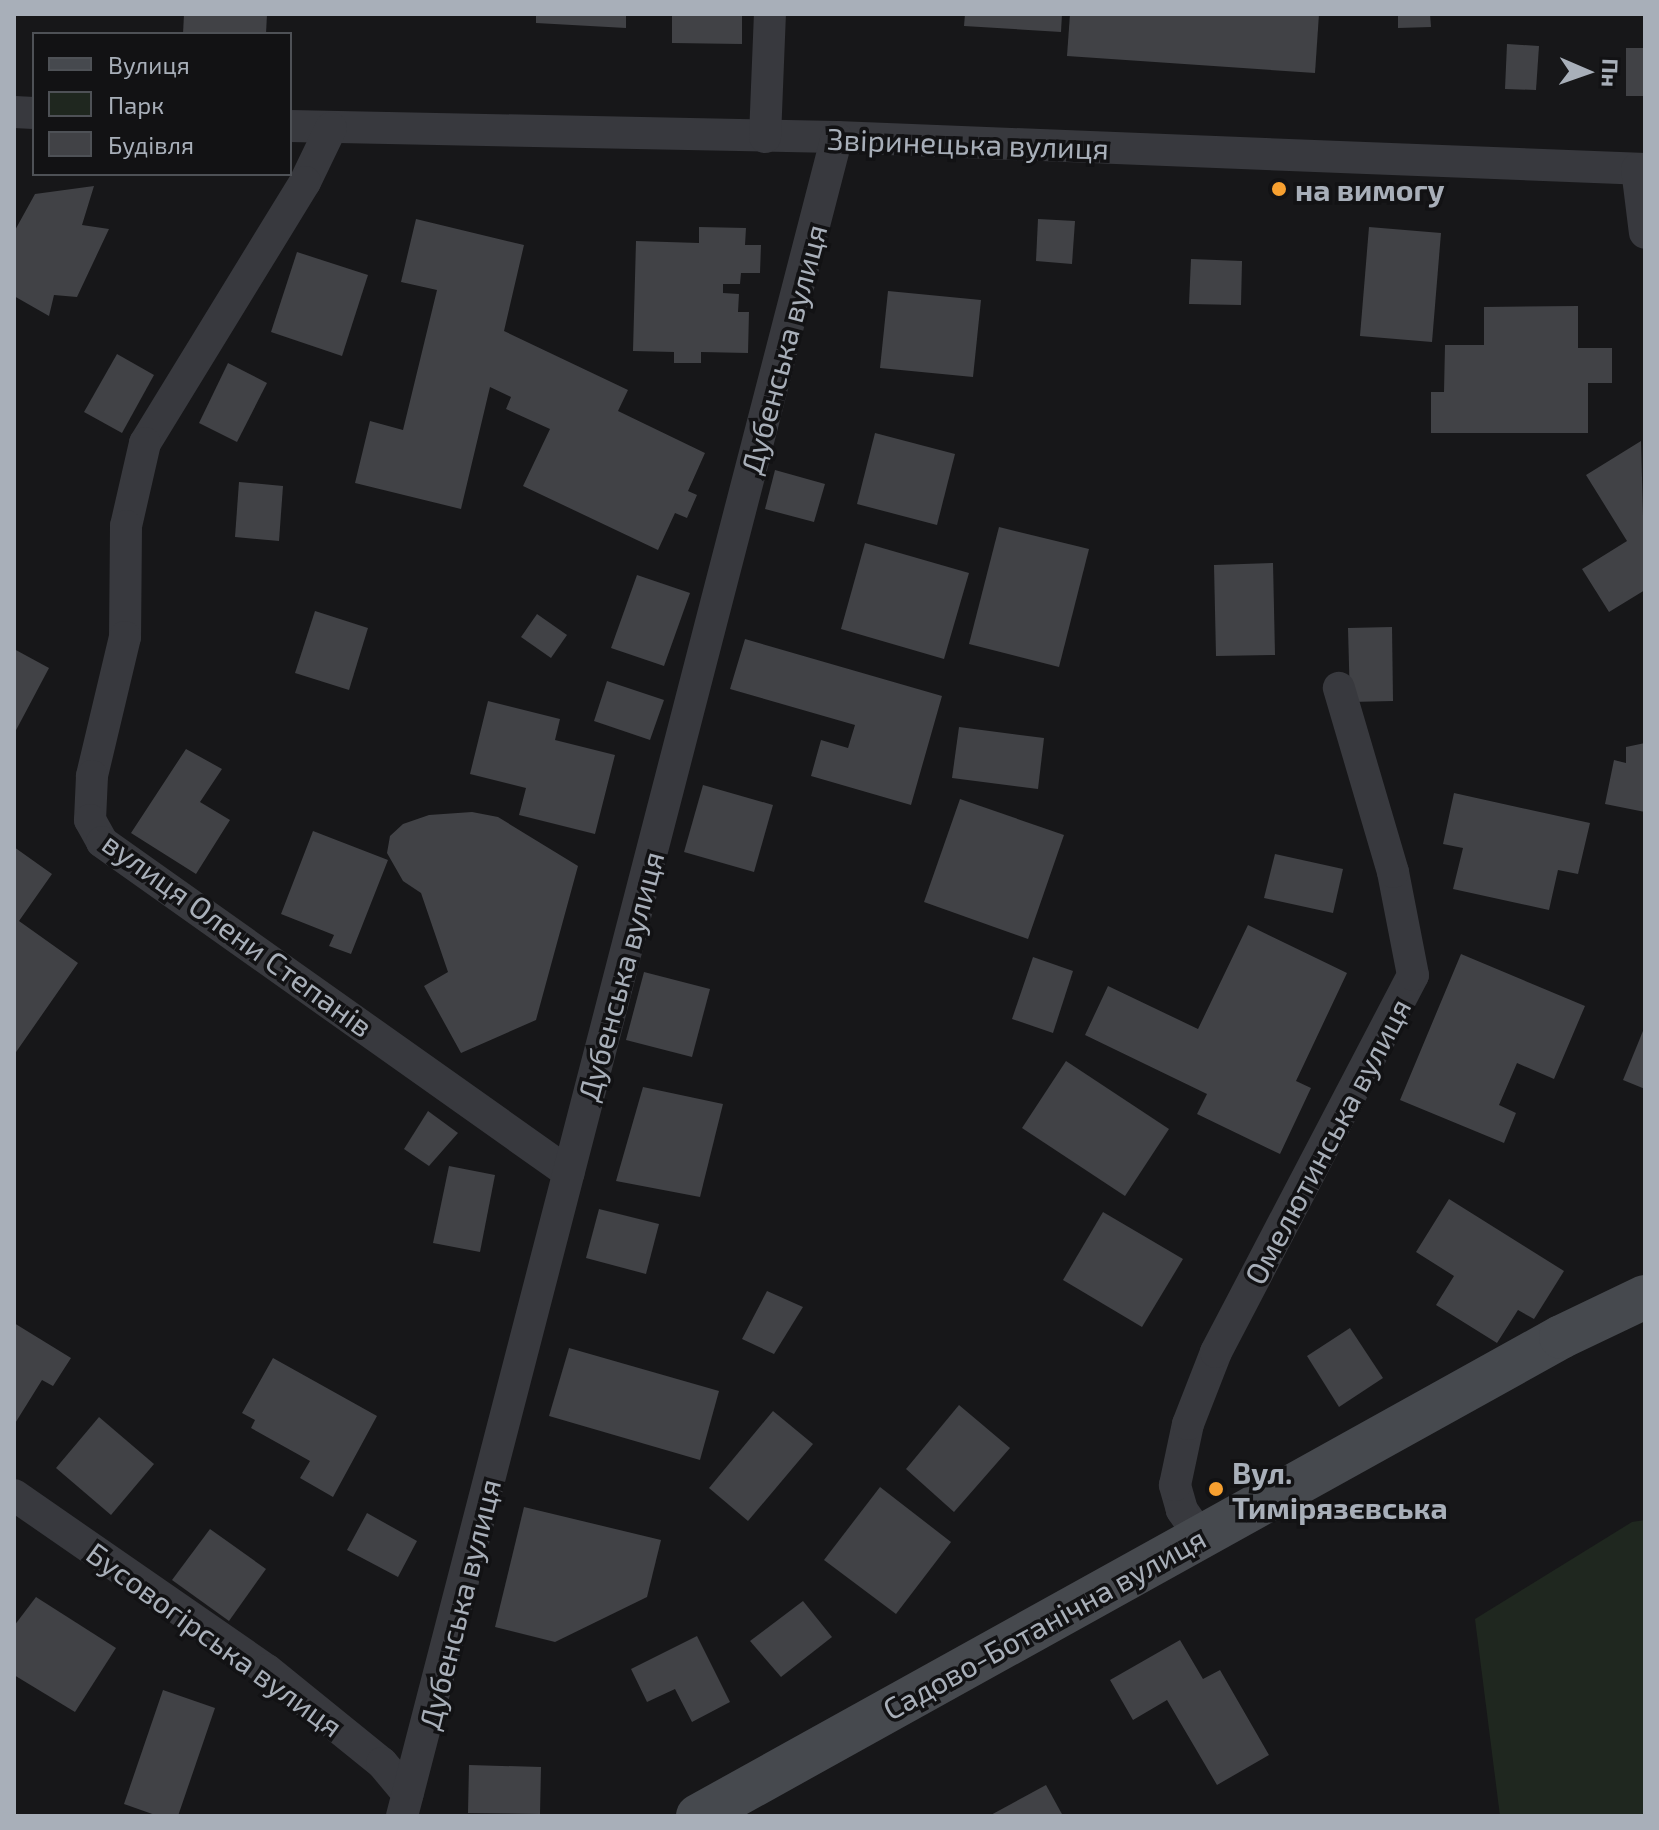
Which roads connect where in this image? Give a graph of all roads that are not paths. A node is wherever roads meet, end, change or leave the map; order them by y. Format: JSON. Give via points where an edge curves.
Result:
{"nodes":[{"id":1,"x":770,"y":14,"type":"edge"},
{"id":2,"x":292,"y":126,"type":"edge"},
{"id":3,"x":331,"y":128,"type":"junction"},
{"id":4,"x":765,"y":137,"type":"junction"},
{"id":5,"x":837,"y":137,"type":"junction"},
{"id":6,"x":1641,"y":169,"type":"edge"},
{"id":7,"x":1645,"y":233,"type":"edge"},
{"id":8,"x":1339,"y":688,"type":"dead end"},
{"id":9,"x":569,"y":1173,"type":"junction"},
{"id":10,"x":1645,"y":1297,"type":"edge"},
{"id":11,"x":14,"y":1495,"type":"edge"},
{"id":12,"x":1200,"y":1536,"type":"junction"},
{"id":13,"x":405,"y":1805,"type":"edge"},
{"id":14,"x":698,"y":1816,"type":"edge"}],
"edges":[{"from":1,"to":4,"type":"street"},
{"from":2,"to":3,"type":"street","name":"Звіринецька вулиця"},
{"from":3,"to":4,"type":"street","name":"Звіринецька вулиця"},
{"from":3,"to":9,"type":"street","name":"вулиця Олени Степанів","via":[[305,182],[145,443],[126,526],[125,637],[92,776],[90,820],[102,842]]},
{"from":4,"to":5,"type":"street","name":"Звіринецька вулиця"},
{"from":5,"to":6,"type":"street","name":"Звіринецька вулиця"},
{"from":5,"to":9,"type":"street","name":"Дубенська вулиця"},
{"from":6,"to":7,"type":"street"},
{"from":8,"to":12,"type":"street","name":"Омелютинська вулиця","via":[[1393,872],[1413,975],[1216,1352],[1188,1424],[1175,1485],[1182,1510]]},
{"from":9,"to":13,"type":"street","name":"Дубенська вулиця"},
{"from":10,"to":12,"type":"street","name":"Садово-Ботанічна вулиця"},
{"from":11,"to":13,"type":"street","name":"Бусовогірська вулиця","via":[[267,1670],[382,1763]]},
{"from":12,"to":14,"type":"street","name":"Садово-Ботанічна вулиця"}]}
